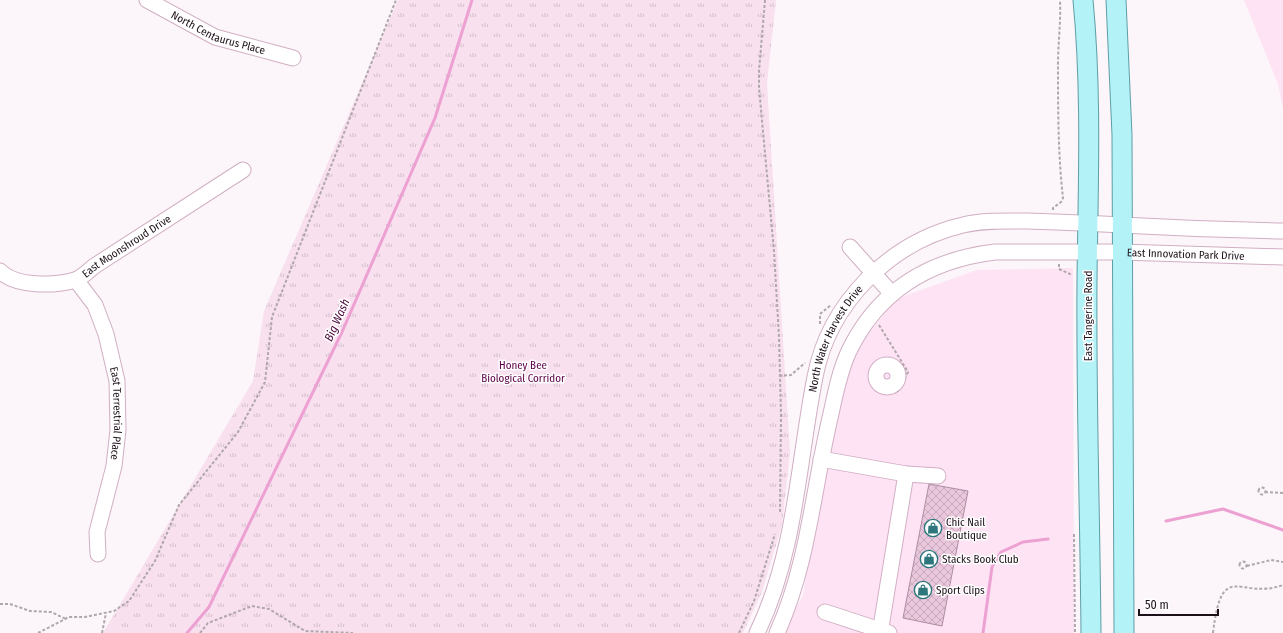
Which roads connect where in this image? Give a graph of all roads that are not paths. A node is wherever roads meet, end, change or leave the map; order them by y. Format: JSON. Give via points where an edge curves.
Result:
{"nodes":[{"id":1,"x":147,"y":0,"type":"edge"},
{"id":2,"x":1083,"y":0,"type":"edge"},
{"id":3,"x":1116,"y":0,"type":"edge"},
{"id":4,"x":293,"y":58,"type":"dead end"},
{"id":5,"x":243,"y":170,"type":"dead end"},
{"id":6,"x":1088,"y":222,"type":"junction"},
{"id":7,"x":1121,"y":225,"type":"junction"},
{"id":8,"x":1283,"y":231,"type":"edge"},
{"id":9,"x":850,"y":247,"type":"dead end"},
{"id":10,"x":1088,"y":251,"type":"junction"},
{"id":11,"x":1121,"y":252,"type":"junction"},
{"id":12,"x":1283,"y":257,"type":"edge"},
{"id":13,"x":875,"y":273,"type":"junction"},
{"id":14,"x":2,"y":278,"type":"edge"},
{"id":15,"x":76,"y":280,"type":"junction"},
{"id":16,"x":892,"y":294,"type":"junction"},
{"id":17,"x":821,"y":459,"type":"junction"},
{"id":18,"x":906,"y":474,"type":"junction"},
{"id":19,"x":938,"y":476,"type":"dead end"},
{"id":20,"x":98,"y":554,"type":"dead end"},
{"id":21,"x":825,"y":612,"type":"dead end"},
{"id":22,"x":883,"y":632,"type":"edge"},
{"id":23,"x":757,"y":633,"type":"edge"},
{"id":24,"x":777,"y":633,"type":"edge"},
{"id":25,"x":1091,"y":633,"type":"edge"},
{"id":26,"x":1124,"y":633,"type":"edge"}],
"edges":[{"from":1,"to":4,"type":"street","name":"North Centaurus Place","via":[[215,37]]},
{"from":2,"to":6,"type":"main road","name":"East Tangerine Road","via":[[1087,54]]},
{"from":3,"to":7,"type":"main road","via":[[1122,135]]},
{"from":5,"to":15,"type":"street","name":"East Moonshroud Drive"},
{"from":6,"to":7,"type":"street","name":"North Water Harvest Drive"},
{"from":6,"to":10,"type":"main road","name":"East Tangerine Road"},
{"from":6,"to":13,"type":"street","name":"North Water Harvest Drive","via":[[995,221],[947,229],[916,243]]},
{"from":7,"to":8,"type":"street"},
{"from":7,"to":11,"type":"main road"},
{"from":9,"to":13,"type":"street"},
{"from":10,"to":11,"type":"street","name":"East Innovation Park Drive"},
{"from":10,"to":16,"type":"street","name":"North Water Harvest Drive","via":[[995,252],[956,259],[923,272]]},
{"from":10,"to":25,"type":"main road","name":"East Tangerine Road"},
{"from":11,"to":12,"type":"street","name":"East Innovation Park Drive"},
{"from":11,"to":26,"type":"main road"},
{"from":13,"to":16,"type":"street"},
{"from":13,"to":23,"type":"street","name":"North Water Harvest Drive","via":[[842,309],[819,359],[789,538],[774,594]]},
{"from":14,"to":15,"type":"street","name":"East Moonshroud Drive","via":[[39,285]]},
{"from":15,"to":20,"type":"street","name":"East Terrestrial Place","via":[[95,305],[106,334],[117,381],[118,430],[114,466],[97,532]]},
{"from":16,"to":17,"type":"street","name":"North Water Harvest Drive","via":[[873,314],[846,360]]},
{"from":17,"to":18,"type":"street"},
{"from":17,"to":24,"type":"street","name":"North Water Harvest Drive","via":[[804,551],[790,600]]},
{"from":18,"to":19,"type":"street"},
{"from":18,"to":22,"type":"street"},
{"from":21,"to":22,"type":"street"}]}
